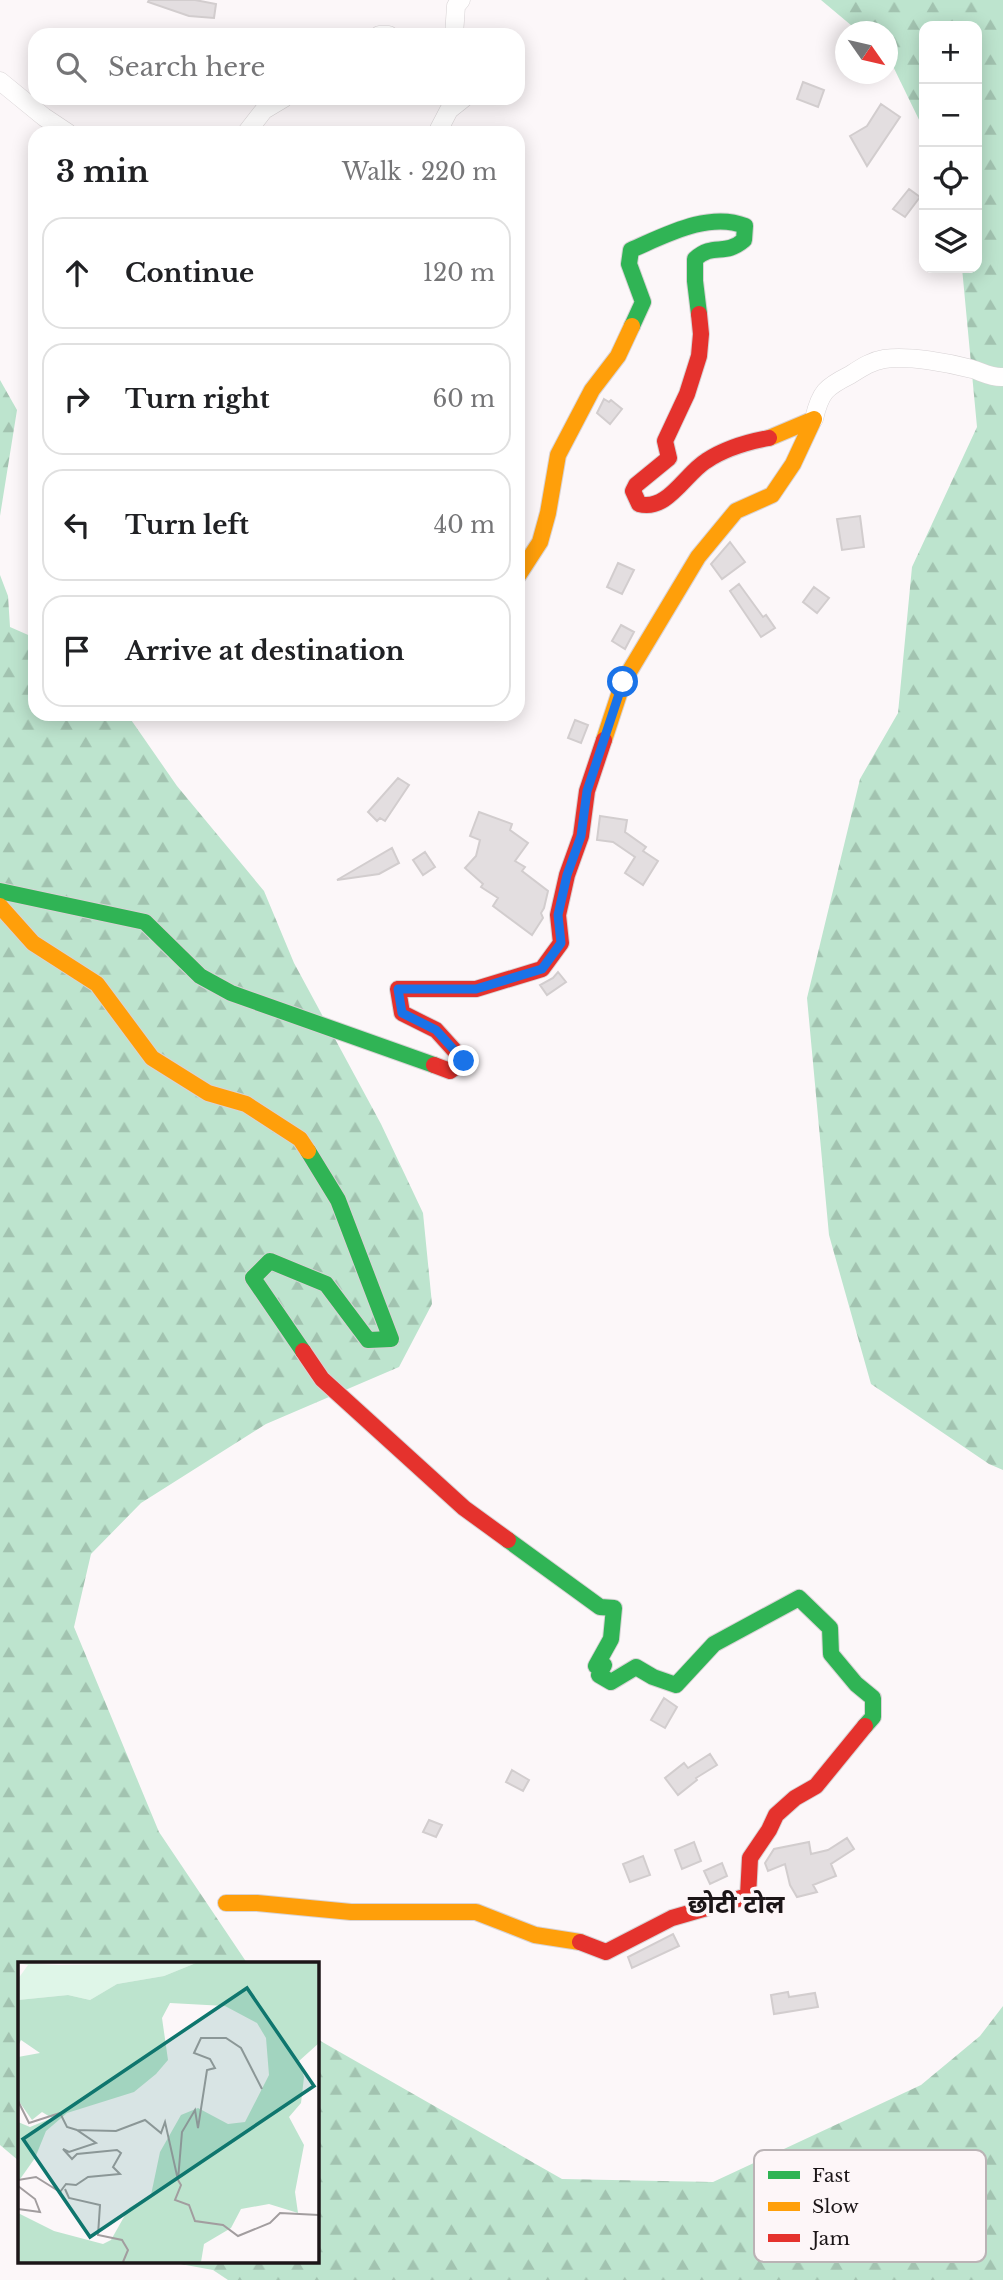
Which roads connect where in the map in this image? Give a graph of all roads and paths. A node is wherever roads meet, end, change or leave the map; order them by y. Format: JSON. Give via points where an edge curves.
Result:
{"nodes":[{"id":1,"x":461,"y":0,"type":"edge"},
{"id":2,"x":454,"y":28,"type":"edge"},
{"id":3,"x":0,"y":81,"type":"edge"},
{"id":4,"x":28,"y":104,"type":"edge"},
{"id":5,"x":29,"y":105,"type":"edge"},
{"id":6,"x":272,"y":105,"type":"edge"},
{"id":7,"x":455,"y":105,"type":"edge"},
{"id":8,"x":58,"y":126,"type":"edge"},
{"id":9,"x":252,"y":126,"type":"edge"},
{"id":10,"x":441,"y":126,"type":"edge"},
{"id":11,"x":1003,"y":377,"type":"edge"},
{"id":12,"x":814,"y":419,"type":"junction"},
{"id":13,"x":525,"y":565,"type":"edge"},
{"id":14,"x":0,"y":891,"type":"edge"},
{"id":15,"x":0,"y":906,"type":"edge"},
{"id":16,"x":226,"y":1903,"type":"dead end"}],
"edges":[{"from":1,"to":2,"type":"street","via":[[456,6]]},
{"from":3,"to":4,"type":"street"},
{"from":5,"to":8,"type":"street"},
{"from":6,"to":9,"type":"street"},
{"from":7,"to":10,"type":"street"},
{"from":11,"to":12,"type":"street","via":[[947,364],[884,359],[832,383],[817,405]]},
{"from":12,"to":13,"type":"street","via":[[705,461],[661,502],[639,503],[633,491],[636,485],[669,458],[665,441],[684,403],[701,346],[695,259],[705,250],[733,249],[744,240],[745,226],[714,222],[632,250],[629,264],[643,302],[618,356],[592,390],[558,455],[540,542]]},
{"from":12,"to":14,"type":"street","via":[[772,495],[736,511],[698,557],[623,682],[587,791],[581,836],[567,875],[558,915],[561,943],[542,969],[476,989],[398,989],[402,1013],[436,1030],[464,1061],[450,1071],[231,993],[200,976],[145,922]]},
{"from":15,"to":16,"type":"street","via":[[33,943],[97,984],[152,1058],[208,1093],[246,1104],[300,1139],[338,1200],[391,1339],[368,1340],[326,1284],[270,1261],[253,1278],[322,1379],[464,1508],[600,1608],[614,1608],[615,1631],[596,1666],[604,1665],[599,1675],[611,1682],[636,1667],[676,1685],[714,1644],[799,1598],[830,1628],[831,1654],[873,1698],[873,1717],[816,1787],[776,1815],[750,1858],[748,1895],[672,1918],[606,1952],[585,1943],[535,1935],[476,1912],[351,1912]]}]}
